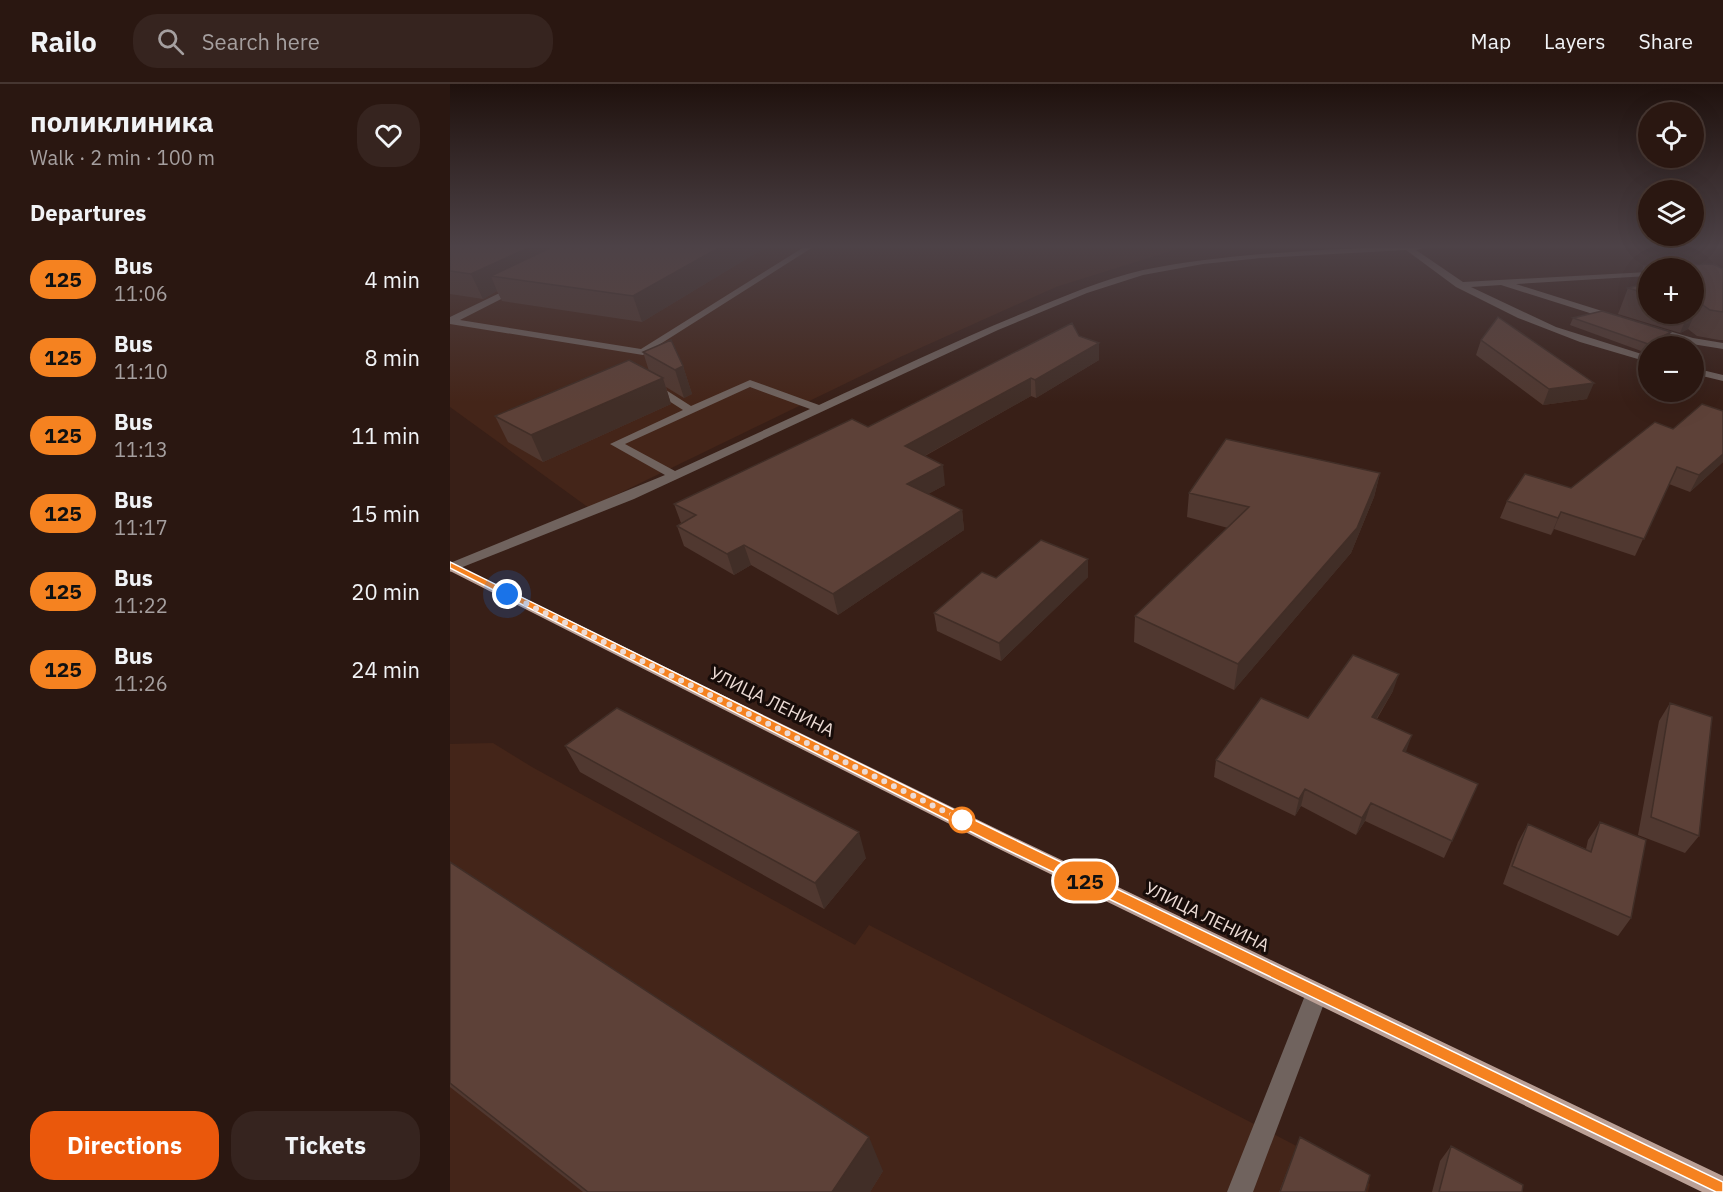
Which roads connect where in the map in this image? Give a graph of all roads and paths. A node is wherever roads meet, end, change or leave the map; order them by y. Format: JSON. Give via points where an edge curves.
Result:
{"nodes":[{"id":1,"x":495,"y":299,"type":"edge"},
{"id":2,"x":728,"y":299,"type":"edge"},
{"id":3,"x":1065,"y":299,"type":"edge"},
{"id":4,"x":1485,"y":299,"type":"edge"},
{"id":5,"x":1554,"y":299,"type":"edge"},
{"id":6,"x":1622,"y":320,"type":"edge"},
{"id":7,"x":450,"y":321,"type":"edge"},
{"id":8,"x":450,"y":321,"type":"edge"},
{"id":9,"x":1644,"y":327,"type":"edge"},
{"id":10,"x":1723,"y":346,"type":"edge"},
{"id":11,"x":643,"y":352,"type":"junction"},
{"id":12,"x":1638,"y":357,"type":"edge"},
{"id":13,"x":631,"y":366,"type":"edge"},
{"id":14,"x":1704,"y":373,"type":"edge"},
{"id":15,"x":1723,"y":378,"type":"edge"},
{"id":16,"x":644,"y":382,"type":"edge"},
{"id":17,"x":820,"y":409,"type":"junction"},
{"id":18,"x":692,"y":410,"type":"junction"},
{"id":19,"x":675,"y":476,"type":"junction"},
{"id":20,"x":451,"y":567,"type":"edge"},
{"id":21,"x":1317,"y":993,"type":"junction"},
{"id":22,"x":1723,"y":1189,"type":"edge"},
{"id":23,"x":1240,"y":1192,"type":"edge"}],
"edges":[{"from":1,"to":8,"type":"street"},
{"from":2,"to":11,"type":"street"},
{"from":3,"to":17,"type":"street"},
{"from":4,"to":12,"type":"street","via":[[1522,318]]},
{"from":5,"to":6,"type":"street"},
{"from":7,"to":11,"type":"street"},
{"from":9,"to":10,"type":"street"},
{"from":11,"to":13,"type":"street"},
{"from":14,"to":15,"type":"street"},
{"from":16,"to":18,"type":"street"},
{"from":17,"to":18,"type":"street","via":[[750,383]]},
{"from":17,"to":19,"type":"street"},
{"from":18,"to":19,"type":"street","via":[[616,444]]},
{"from":19,"to":20,"type":"street"},
{"from":20,"to":21,"type":"main road","name":"УЛИЦА ЛЕНИНА"},
{"from":21,"to":22,"type":"main road","name":"УЛИЦА ЛЕНИНА"},
{"from":21,"to":23,"type":"street"}]}
